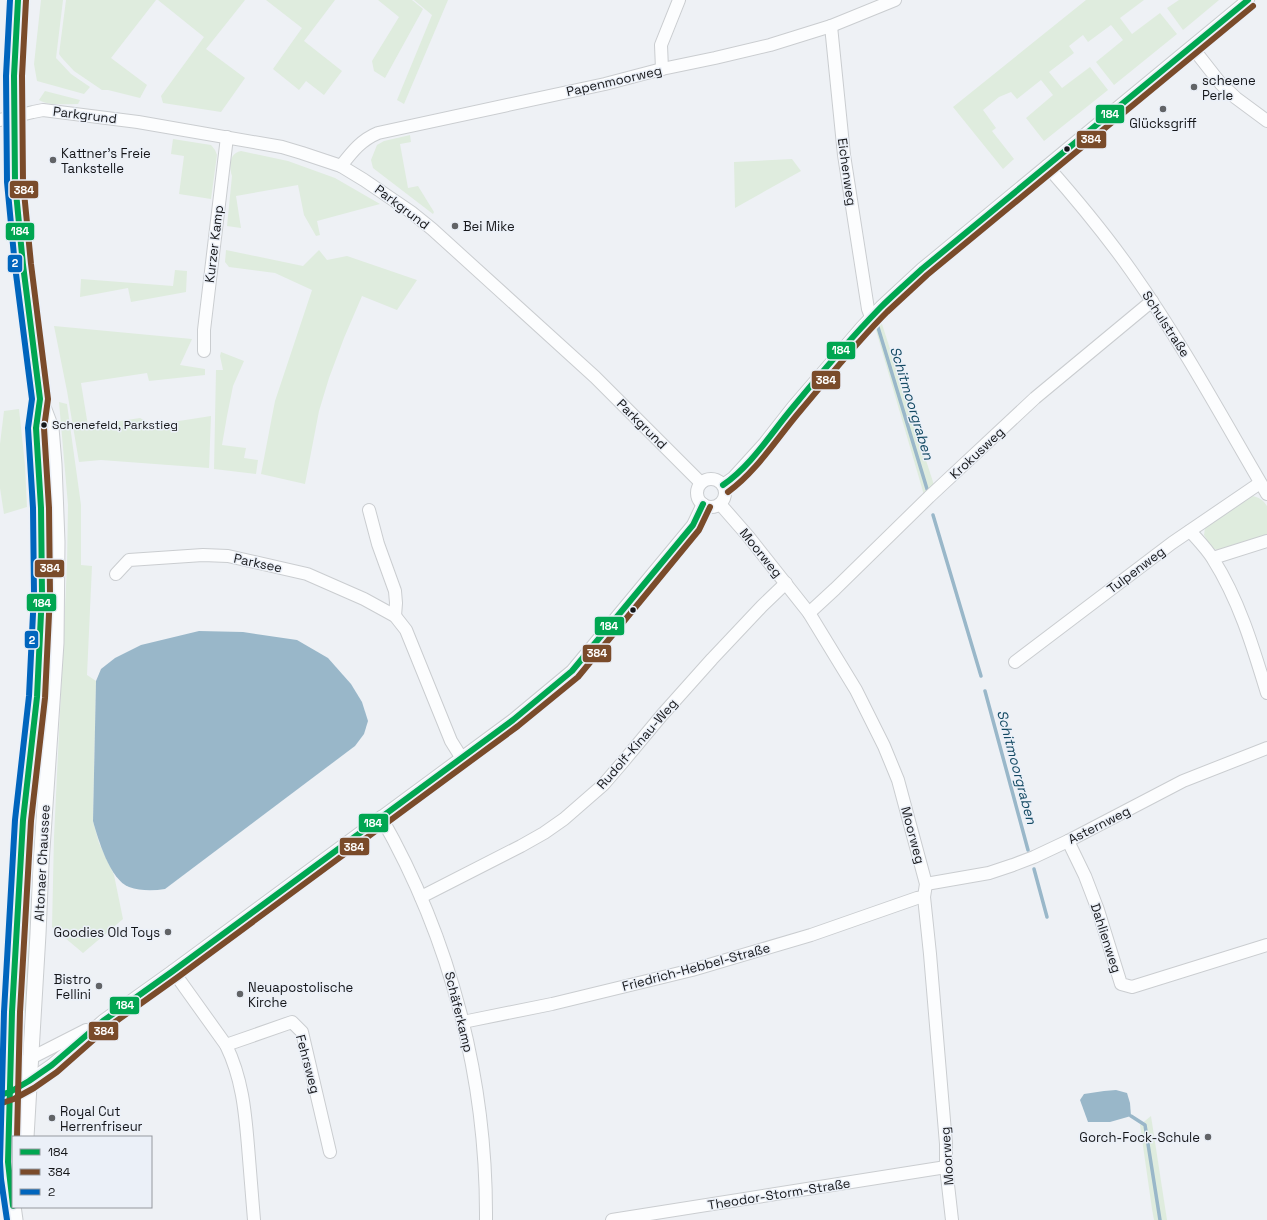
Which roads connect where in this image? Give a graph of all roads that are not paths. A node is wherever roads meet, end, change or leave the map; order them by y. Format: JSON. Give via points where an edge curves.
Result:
{"nodes":[{"id":1,"x":18,"y":0,"type":"edge"},
{"id":2,"x":679,"y":0,"type":"edge"},
{"id":3,"x":895,"y":0,"type":"edge"},
{"id":4,"x":1248,"y":0,"type":"edge"},
{"id":5,"x":831,"y":26,"type":"junction"},
{"id":6,"x":1192,"y":47,"type":"junction"},
{"id":7,"x":662,"y":69,"type":"junction"},
{"id":8,"x":7,"y":118,"type":"edge"},
{"id":9,"x":1267,"y":121,"type":"edge"},
{"id":10,"x":227,"y":137,"type":"junction"},
{"id":11,"x":341,"y":166,"type":"junction"},
{"id":12,"x":1047,"y":166,"type":"junction"},
{"id":13,"x":1152,"y":301,"type":"junction"},
{"id":14,"x":871,"y":317,"type":"junction"},
{"id":15,"x":204,"y":351,"type":"dead end"},
{"id":16,"x":40,"y":399,"type":"junction"},
{"id":17,"x":701,"y":483,"type":"junction"},
{"id":18,"x":1260,"y":483,"type":"junction"},
{"id":19,"x":723,"y":485,"type":"junction"},
{"id":20,"x":1267,"y":494,"type":"edge"},
{"id":21,"x":703,"y":504,"type":"junction"},
{"id":22,"x":720,"y":504,"type":"junction"},
{"id":23,"x":369,"y":510,"type":"dead end"},
{"id":24,"x":1190,"y":531,"type":"junction"},
{"id":25,"x":1267,"y":541,"type":"edge"},
{"id":26,"x":1213,"y":558,"type":"junction"},
{"id":27,"x":116,"y":574,"type":"dead end"},
{"id":28,"x":786,"y":583,"type":"junction"},
{"id":29,"x":809,"y":613,"type":"junction"},
{"id":30,"x":395,"y":616,"type":"junction"},
{"id":31,"x":1015,"y":662,"type":"dead end"},
{"id":32,"x":1267,"y":692,"type":"edge"},
{"id":33,"x":1267,"y":748,"type":"edge"},
{"id":34,"x":461,"y":757,"type":"junction"},
{"id":35,"x":382,"y":817,"type":"junction"},
{"id":36,"x":1068,"y":841,"type":"junction"},
{"id":37,"x":926,"y":884,"type":"junction"},
{"id":38,"x":421,"y":897,"type":"junction"},
{"id":39,"x":924,"y":897,"type":"junction"},
{"id":40,"x":1267,"y":945,"type":"edge"},
{"id":41,"x":173,"y":972,"type":"junction"},
{"id":42,"x":103,"y":1021,"type":"junction"},
{"id":43,"x":463,"y":1022,"type":"junction"},
{"id":44,"x":226,"y":1045,"type":"junction"},
{"id":45,"x":31,"y":1058,"type":"junction"},
{"id":46,"x":5,"y":1072,"type":"edge"},
{"id":47,"x":29,"y":1081,"type":"junction"},
{"id":48,"x":5,"y":1094,"type":"edge"},
{"id":49,"x":4,"y":1121,"type":"edge"},
{"id":50,"x":26,"y":1136,"type":"edge"},
{"id":51,"x":330,"y":1152,"type":"dead end"},
{"id":52,"x":946,"y":1167,"type":"junction"},
{"id":53,"x":12,"y":1199,"type":"edge"},
{"id":54,"x":13,"y":1208,"type":"edge"},
{"id":55,"x":21,"y":1208,"type":"edge"},
{"id":56,"x":15,"y":1220,"type":"edge"},
{"id":57,"x":19,"y":1220,"type":"edge"},
{"id":58,"x":254,"y":1220,"type":"edge"},
{"id":59,"x":486,"y":1220,"type":"edge"},
{"id":60,"x":612,"y":1220,"type":"edge"},
{"id":61,"x":952,"y":1220,"type":"edge"}],
"edges":[{"from":1,"to":8,"type":"main road","name":"Altonaer Chaussee","via":[[14,76]]},
{"from":2,"to":7,"type":"street","via":[[661,45]]},
{"from":3,"to":5,"type":"street","name":"Papenmoorweg"},
{"from":4,"to":6,"type":"street"},
{"from":5,"to":7,"type":"street","name":"Papenmoorweg","via":[[770,45]]},
{"from":5,"to":14,"type":"street","name":"Eichenweg","via":[[844,155]]},
{"from":6,"to":9,"type":"street","via":[[1221,84]]},
{"from":6,"to":12,"type":"street"},
{"from":7,"to":11,"type":"street","name":"Papenmoorweg","via":[[606,84],[378,133],[363,141]]},
{"from":8,"to":10,"type":"street","name":"Parkgrund","via":[[43,110]]},
{"from":8,"to":16,"type":"main road","name":"Altonaer Chaussee"},
{"from":10,"to":11,"type":"street","name":"Parkgrund","via":[[282,147]]},
{"from":10,"to":15,"type":"street","name":"Kurzer Kamp"},
{"from":11,"to":17,"type":"street","name":"Parkgrund","via":[[386,194],[432,229],[595,377]]},
{"from":12,"to":13,"type":"street","name":"Schulstraße","via":[[1107,238]]},
{"from":12,"to":14,"type":"street","via":[[922,269]]},
{"from":13,"to":18,"type":"street","name":"Schulstraße","via":[[1203,383]]},
{"from":13,"to":29,"type":"street","name":"Krokusweg","via":[[1035,398]]},
{"from":14,"to":19,"type":"street","via":[[764,444],[733,478]]},
{"from":16,"to":45,"type":"main road","name":"Altonaer Chaussee","via":[[51,428],[56,508],[57,593]]},
{"from":16,"to":46,"type":"main road","name":"Altonaer Chaussee","via":[[36,428],[41,508],[41,626],[37,697],[23,820],[12,1012]]},
{"from":17,"to":19,"type":"street","via":[[712,479]]},
{"from":17,"to":21,"type":"street","via":[[697,492]]},
{"from":18,"to":20,"type":"street","name":"Schulstraße"},
{"from":18,"to":24,"type":"street","name":"Tulpenweg"},
{"from":19,"to":22,"type":"street","via":[[725,493]]},
{"from":21,"to":22,"type":"street","via":[[712,507]]},
{"from":21,"to":34,"type":"street","via":[[693,525],[572,671],[513,720]]},
{"from":22,"to":28,"type":"street","name":"Moorweg"},
{"from":23,"to":30,"type":"street","via":[[395,591]]},
{"from":24,"to":26,"type":"street"},
{"from":24,"to":31,"type":"street","name":"Tulpenweg"},
{"from":25,"to":26,"type":"street"},
{"from":26,"to":32,"type":"street","via":[[1240,612]]},
{"from":27,"to":30,"type":"street","name":"Parksee","via":[[129,560],[228,556],[307,574]]},
{"from":28,"to":29,"type":"street","name":"Moorweg"},
{"from":28,"to":38,"type":"street","name":"Rudolf-Kinau-Weg","via":[[662,714],[603,785],[564,819],[521,846]]},
{"from":29,"to":37,"type":"street","name":"Moorweg","via":[[852,684],[884,746],[898,780]]},
{"from":30,"to":34,"type":"street","name":"Parksee","via":[[406,630],[451,741]]},
{"from":33,"to":36,"type":"street","name":"Asternweg","via":[[1183,781]]},
{"from":34,"to":35,"type":"street"},
{"from":35,"to":38,"type":"street","name":"Schäferkamp"},
{"from":35,"to":41,"type":"street"},
{"from":36,"to":37,"type":"street","name":"Asternweg","via":[[1013,866]]},
{"from":36,"to":40,"type":"street","name":"Dahlienweg","via":[[1096,903],[1121,984],[1132,987]]},
{"from":37,"to":39,"type":"street","name":"Moorweg"},
{"from":38,"to":43,"type":"street","name":"Schäferkamp","via":[[438,940]]},
{"from":39,"to":43,"type":"street","name":"Friedrich-Hebbel-Straße","via":[[810,935],[692,970],[552,1004]]},
{"from":39,"to":52,"type":"street","name":"Moorweg"},
{"from":41,"to":42,"type":"street"},
{"from":41,"to":44,"type":"street"},
{"from":42,"to":45,"type":"street"},
{"from":42,"to":47,"type":"street","via":[[52,1065]]},
{"from":43,"to":59,"type":"street","name":"Schäferkamp","via":[[481,1122]]},
{"from":44,"to":51,"type":"street","name":"Fehrsweg","via":[[292,1022],[302,1032]]},
{"from":44,"to":58,"type":"street","via":[[237,1071],[244,1102]]},
{"from":45,"to":46,"type":"street"},
{"from":45,"to":47,"type":"main road","name":"Altonaer Chaussee"},
{"from":46,"to":47,"type":"street"},
{"from":46,"to":48,"type":"main road","name":"Altonaer Chaussee"},
{"from":47,"to":48,"type":"street"},
{"from":47,"to":50,"type":"main road","name":"Altonaer Chaussee"},
{"from":48,"to":49,"type":"main road","name":"Altonaer Chaussee"},
{"from":49,"to":53,"type":"main road","name":"Altonaer Chaussee"},
{"from":52,"to":60,"type":"street","name":"Theodor-Storm-Straße"},
{"from":52,"to":61,"type":"street","name":"Moorweg"},
{"from":54,"to":56,"type":"main road","name":"Altonaer Chaussee"},
{"from":55,"to":57,"type":"main road"}]}
